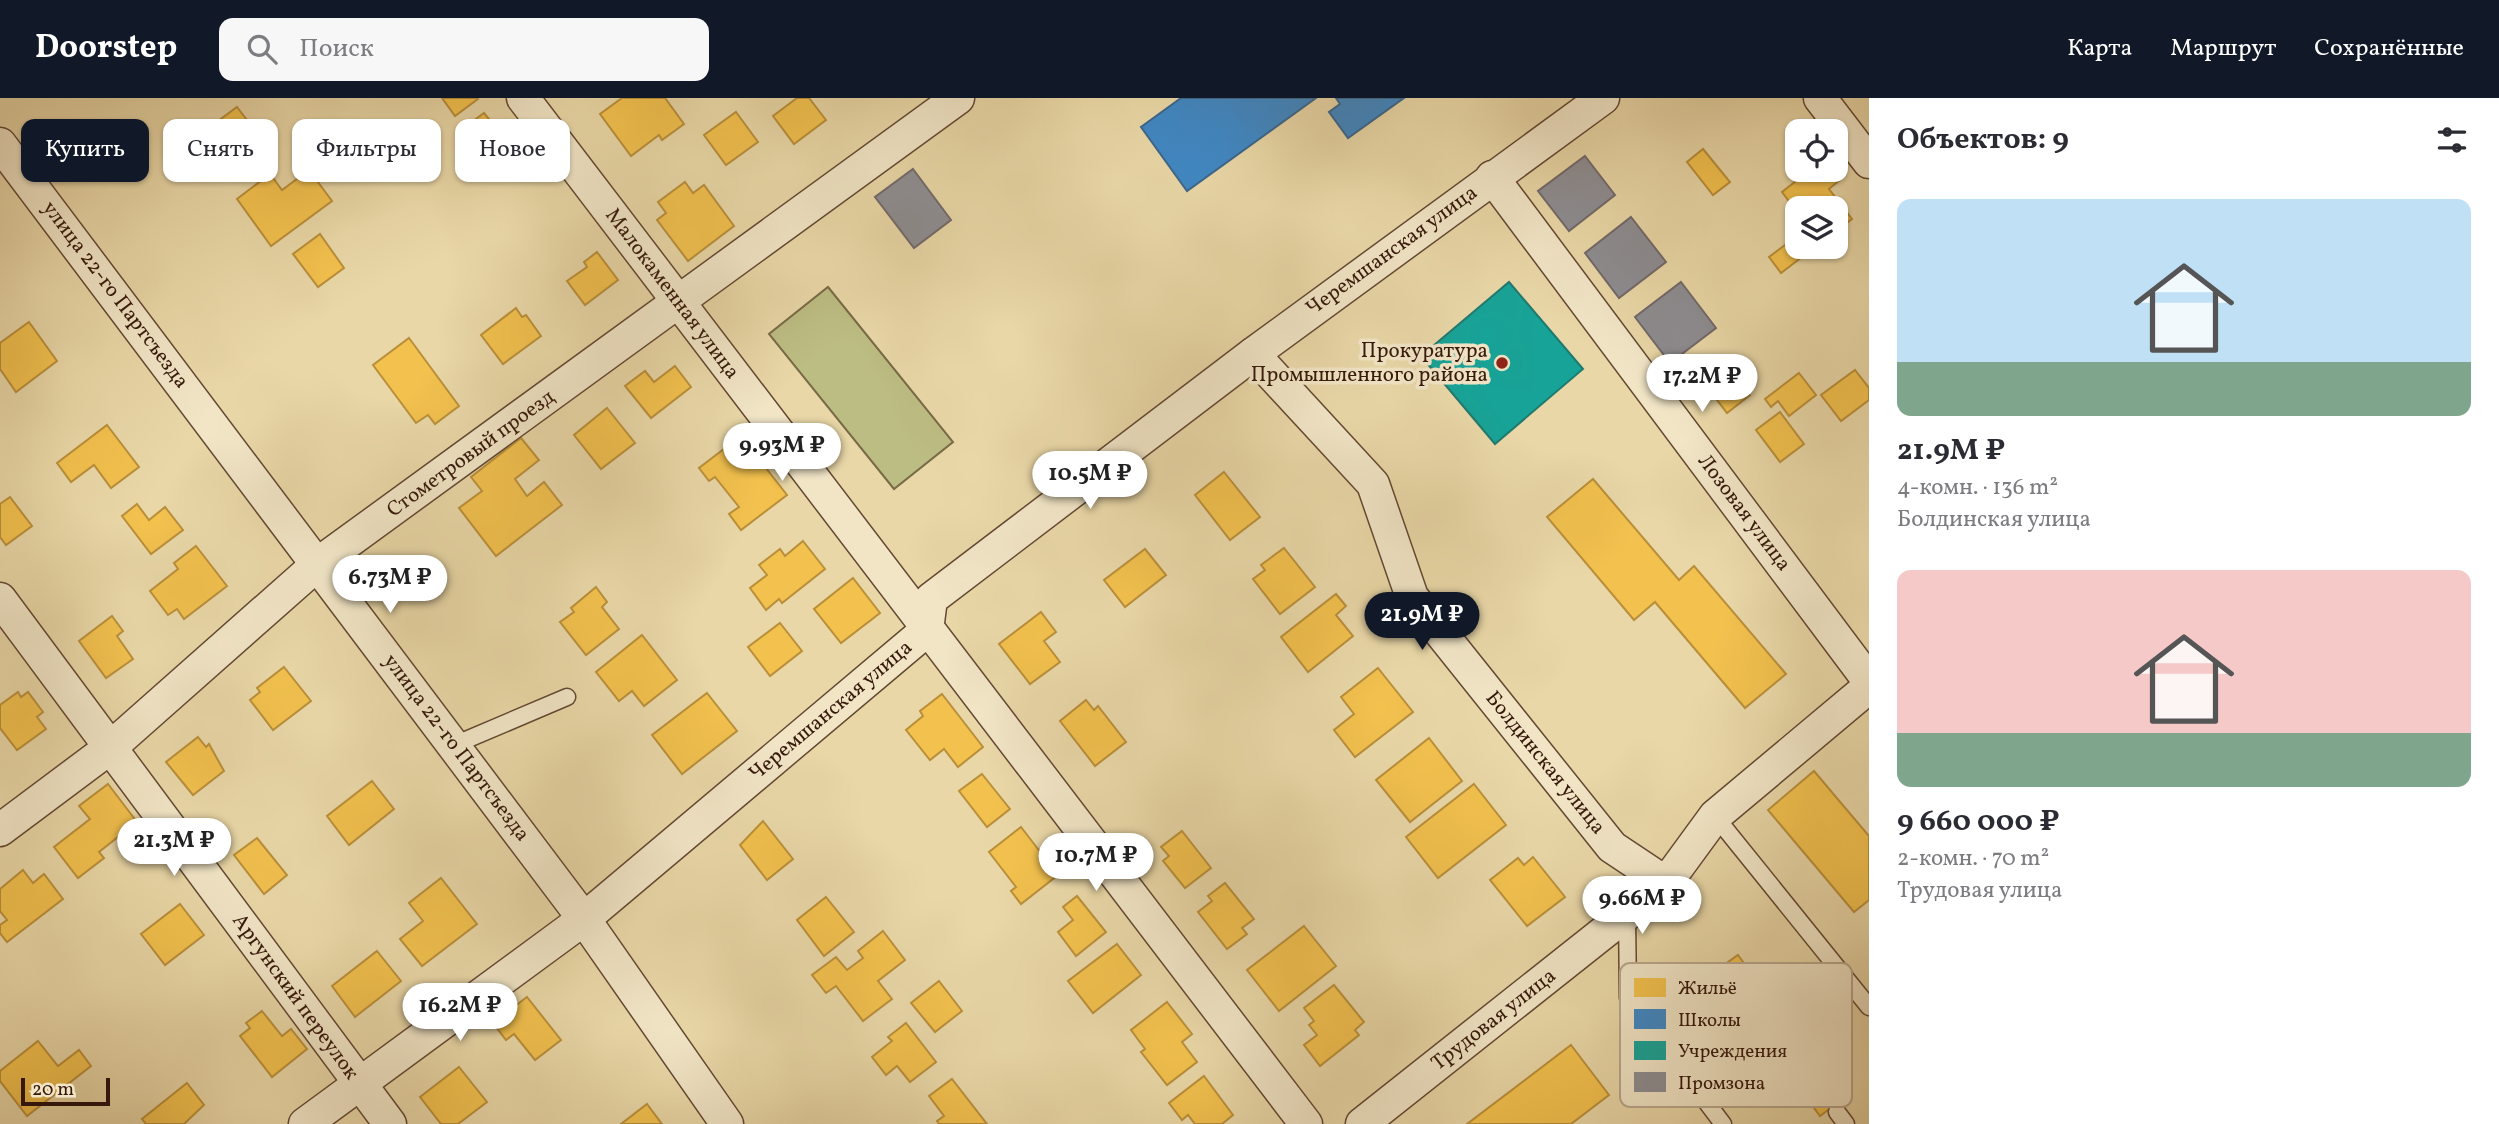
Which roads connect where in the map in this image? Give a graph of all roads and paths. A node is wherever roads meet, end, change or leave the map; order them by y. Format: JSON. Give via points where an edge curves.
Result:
{"nodes":[{"id":1,"x":523,"y":98,"type":"edge"},
{"id":2,"x":958,"y":98,"type":"edge"},
{"id":3,"x":1603,"y":98,"type":"edge"},
{"id":4,"x":1820,"y":98,"type":"edge"},
{"id":5,"x":0,"y":144,"type":"edge"},
{"id":6,"x":1869,"y":162,"type":"edge"},
{"id":7,"x":1492,"y":177,"type":"junction"},
{"id":8,"x":679,"y":303,"type":"junction"},
{"id":9,"x":1253,"y":354,"type":"junction"},
{"id":10,"x":319,"y":564,"type":"junction"},
{"id":11,"x":0,"y":599,"type":"edge"},
{"id":12,"x":927,"y":630,"type":"junction"},
{"id":13,"x":1869,"y":681,"type":"edge"},
{"id":14,"x":1869,"y":687,"type":"edge"},
{"id":15,"x":567,"y":697,"type":"dead end"},
{"id":16,"x":454,"y":745,"type":"junction"},
{"id":17,"x":111,"y":747,"type":"junction"},
{"id":18,"x":1715,"y":816,"type":"junction"},
{"id":19,"x":0,"y":830,"type":"edge"},
{"id":20,"x":1667,"y":883,"type":"junction"},
{"id":21,"x":1627,"y":915,"type":"junction"},
{"id":22,"x":584,"y":919,"type":"junction"},
{"id":23,"x":1628,"y":963,"type":"edge"},
{"id":24,"x":1834,"y":963,"type":"edge"},
{"id":25,"x":1852,"y":986,"type":"edge"},
{"id":26,"x":1869,"y":1007,"type":"edge"},
{"id":27,"x":359,"y":1084,"type":"junction"},
{"id":28,"x":1710,"y":1107,"type":"edge"},
{"id":29,"x":305,"y":1124,"type":"edge"},
{"id":30,"x":390,"y":1124,"type":"edge"},
{"id":31,"x":727,"y":1124,"type":"edge"},
{"id":32,"x":1306,"y":1124,"type":"edge"},
{"id":33,"x":1362,"y":1124,"type":"edge"},
{"id":34,"x":1723,"y":1124,"type":"edge"}],
"edges":[{"from":1,"to":8,"type":"street","name":"Малокаменная улица"},
{"from":2,"to":8,"type":"street","name":"Стометровый проезд"},
{"from":3,"to":7,"type":"street","name":"Черемшанская улица"},
{"from":4,"to":6,"type":"street"},
{"from":5,"to":10,"type":"street","name":"улица 22-го Партсъезда"},
{"from":7,"to":9,"type":"street","name":"Черемшанская улица"},
{"from":7,"to":13,"type":"street","name":"Лозовая улица"},
{"from":8,"to":10,"type":"street","name":"Стометровый проезд"},
{"from":8,"to":12,"type":"street","name":"Малокаменная улица"},
{"from":9,"to":12,"type":"street","name":"Черемшанская улица","via":[[931,599]]},
{"from":9,"to":20,"type":"street","name":"Болдинская улица","via":[[1373,484],[1412,597],[1612,846]]},
{"from":10,"to":16,"type":"street","name":"улица 22-го Партсъезда"},
{"from":10,"to":17,"type":"street","name":"Стометровый проезд"},
{"from":11,"to":17,"type":"street","name":"Аргунский переулок"},
{"from":12,"to":22,"type":"street","name":"Черемшанская улица"},
{"from":12,"to":32,"type":"street","name":"Малокаменная улица"},
{"from":14,"to":18,"type":"street","name":"Трудовая улица"},
{"from":15,"to":16,"type":"lane"},
{"from":16,"to":22,"type":"street","name":"улица 22-го Партсъезда"},
{"from":17,"to":19,"type":"street","name":"Стометровый проезд"},
{"from":17,"to":27,"type":"street","name":"Аргунский переулок"},
{"from":18,"to":20,"type":"street","name":"Трудовая улица"},
{"from":18,"to":24,"type":"lane"},
{"from":20,"to":21,"type":"street","name":"Трудовая улица"},
{"from":21,"to":23,"type":"lane"},
{"from":21,"to":33,"type":"street","name":"Трудовая улица"},
{"from":22,"to":27,"type":"street","name":"Черемшанская улица"},
{"from":22,"to":31,"type":"street","name":"улица 22-го Партсъезда"},
{"from":25,"to":26,"type":"lane"},
{"from":27,"to":29,"type":"street","name":"Черемшанская улица"},
{"from":27,"to":30,"type":"street","name":"Аргунский переулок"},
{"from":28,"to":34,"type":"lane"}]}
